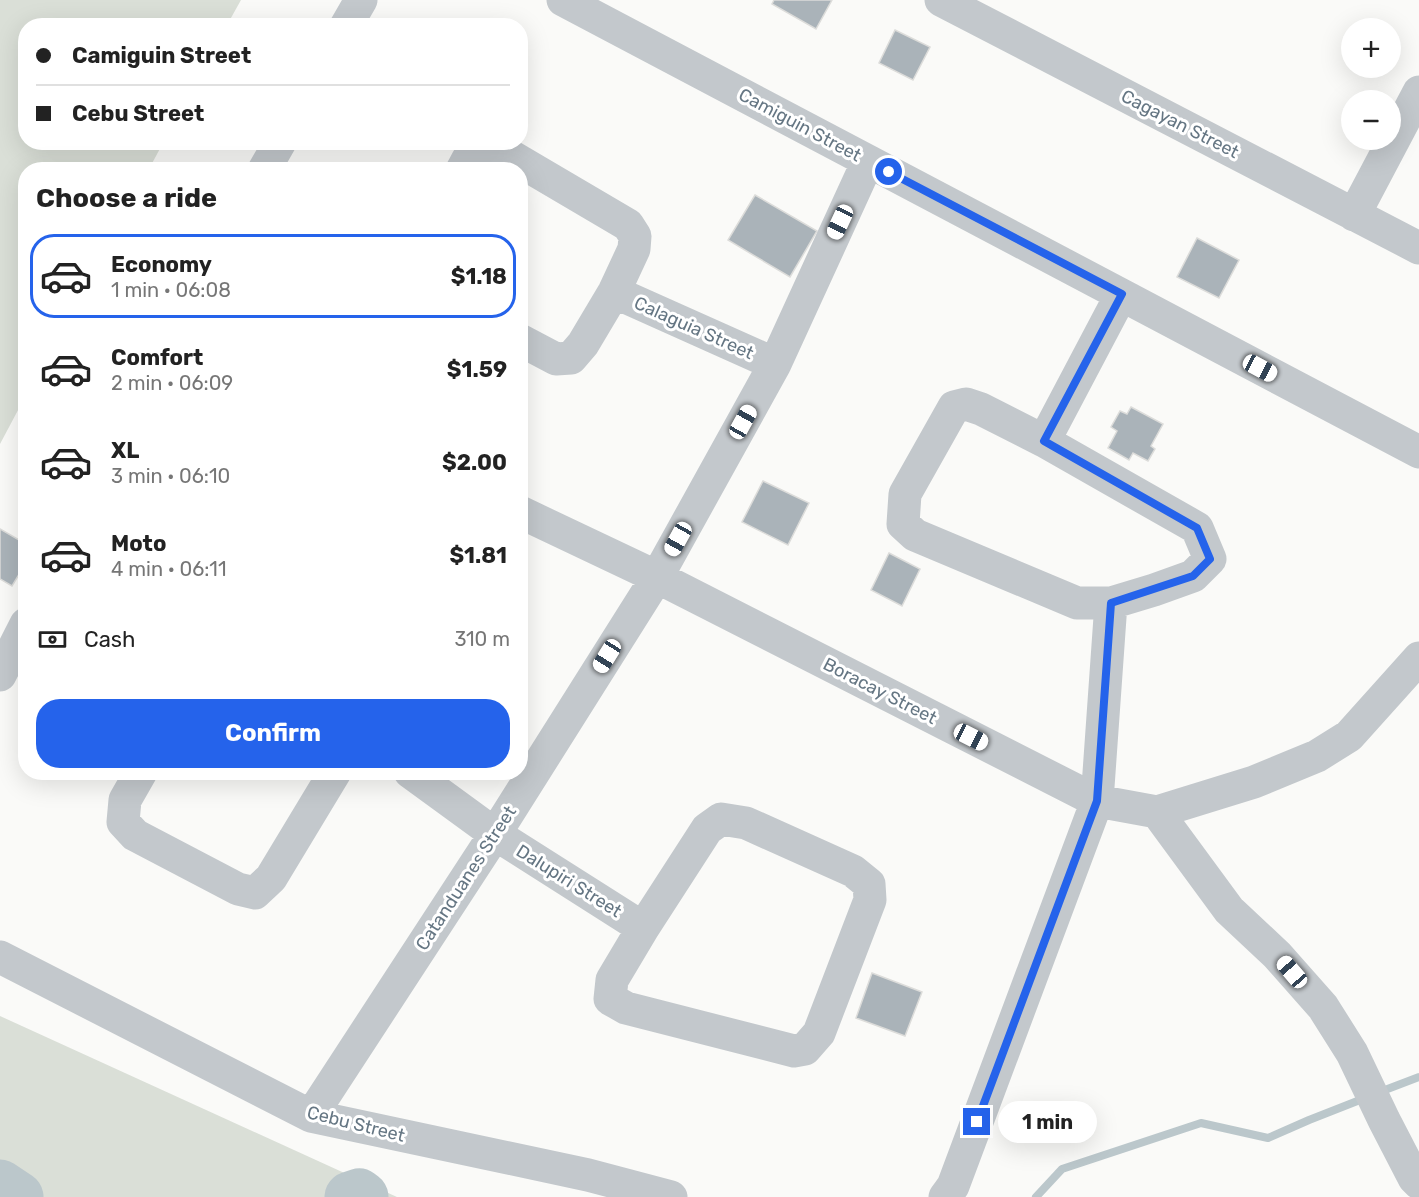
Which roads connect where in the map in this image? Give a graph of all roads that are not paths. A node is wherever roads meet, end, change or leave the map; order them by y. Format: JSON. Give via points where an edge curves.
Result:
{"nodes":[{"id":1,"x":360,"y":0,"type":"edge"},
{"id":2,"x":563,"y":0,"type":"edge"},
{"id":3,"x":941,"y":0,"type":"edge"},
{"id":4,"x":350,"y":18,"type":"edge"},
{"id":5,"x":1419,"y":92,"type":"edge"},
{"id":6,"x":501,"y":150,"type":"edge"},
{"id":7,"x":868,"y":161,"type":"junction"},
{"id":8,"x":521,"y":162,"type":"edge"},
{"id":9,"x":528,"y":166,"type":"edge"},
{"id":10,"x":1354,"y":215,"type":"junction"},
{"id":11,"x":1419,"y":249,"type":"edge"},
{"id":12,"x":614,"y":292,"type":"junction"},
{"id":13,"x":1122,"y":294,"type":"junction"},
{"id":14,"x":528,"y":344,"type":"edge"},
{"id":15,"x":775,"y":364,"type":"junction"},
{"id":16,"x":1044,"y":441,"type":"junction"},
{"id":17,"x":1419,"y":452,"type":"edge"},
{"id":18,"x":528,"y":516,"type":"edge"},
{"id":19,"x":657,"y":577,"type":"junction"},
{"id":20,"x":1111,"y":603,"type":"junction"},
{"id":21,"x":18,"y":640,"type":"edge"},
{"id":22,"x":1419,"y":658,"type":"edge"},
{"id":23,"x":0,"y":675,"type":"edge"},
{"id":24,"x":136,"y":780,"type":"edge"},
{"id":25,"x":329,"y":780,"type":"edge"},
{"id":26,"x":421,"y":780,"type":"edge"},
{"id":27,"x":1097,"y":801,"type":"junction"},
{"id":28,"x":1157,"y":812,"type":"junction"},
{"id":29,"x":495,"y":834,"type":"junction"},
{"id":30,"x":643,"y":928,"type":"junction"},
{"id":31,"x":0,"y":957,"type":"edge"},
{"id":32,"x":311,"y":1116,"type":"junction"},
{"id":33,"x":1419,"y":1183,"type":"edge"},
{"id":34,"x":671,"y":1197,"type":"edge"},
{"id":35,"x":945,"y":1197,"type":"edge"}],
"edges":[{"from":1,"to":4,"type":"street"},
{"from":2,"to":7,"type":"street","name":"Camiguin Street"},
{"from":3,"to":10,"type":"street","name":"Cagayan Street"},
{"from":5,"to":10,"type":"street"},
{"from":6,"to":8,"type":"street"},
{"from":7,"to":13,"type":"street","name":"Camiguin Street"},
{"from":7,"to":15,"type":"street","name":"Catanduanes Street"},
{"from":9,"to":12,"type":"street","via":[[628,225],[634,236],[634,249]]},
{"from":10,"to":11,"type":"street","name":"Cagayan Street"},
{"from":12,"to":14,"type":"street","via":[[571,358],[556,359]]},
{"from":12,"to":15,"type":"street","name":"Calaguia Street"},
{"from":13,"to":16,"type":"street"},
{"from":13,"to":17,"type":"street","name":"Camiguin Street"},
{"from":15,"to":19,"type":"street","name":"Catanduanes Street"},
{"from":16,"to":20,"type":"street","via":[[1197,528],[1210,559],[1193,576]]},
{"from":16,"to":20,"type":"street","via":[[981,409],[966,404],[954,406],[905,494],[903,524],[915,535],[1077,603]]},
{"from":18,"to":19,"type":"street","name":"Boracay Street"},
{"from":19,"to":27,"type":"street","name":"Boracay Street"},
{"from":19,"to":29,"type":"street","name":"Catanduanes Street"},
{"from":20,"to":27,"type":"street"},
{"from":21,"to":23,"type":"street"},
{"from":22,"to":28,"type":"street","name":"Boracay Street","via":[[1349,736],[1317,756],[1254,782]]},
{"from":24,"to":25,"type":"street","via":[[125,800],[123,822],[135,835],[238,889],[255,893],[271,878]]},
{"from":26,"to":29,"type":"street","name":"Dalupiri Street"},
{"from":27,"to":28,"type":"street","name":"Boracay Street"},
{"from":27,"to":35,"type":"street","via":[[953,1186]]},
{"from":28,"to":33,"type":"street","via":[[1229,910],[1277,955],[1323,1007],[1353,1053]]},
{"from":29,"to":30,"type":"street","name":"Dalupiri Street"},
{"from":29,"to":32,"type":"street","name":"Catanduanes Street"},
{"from":30,"to":30,"type":"street","via":[[707,829],[721,819],[746,823],[854,871],[869,884],[870,900],[819,1034],[805,1049],[794,1051],[626,1008],[610,999],[612,980]]},
{"from":31,"to":32,"type":"street","name":"Cebu Street"},
{"from":32,"to":34,"type":"street","name":"Cebu Street","via":[[588,1175]]}]}
